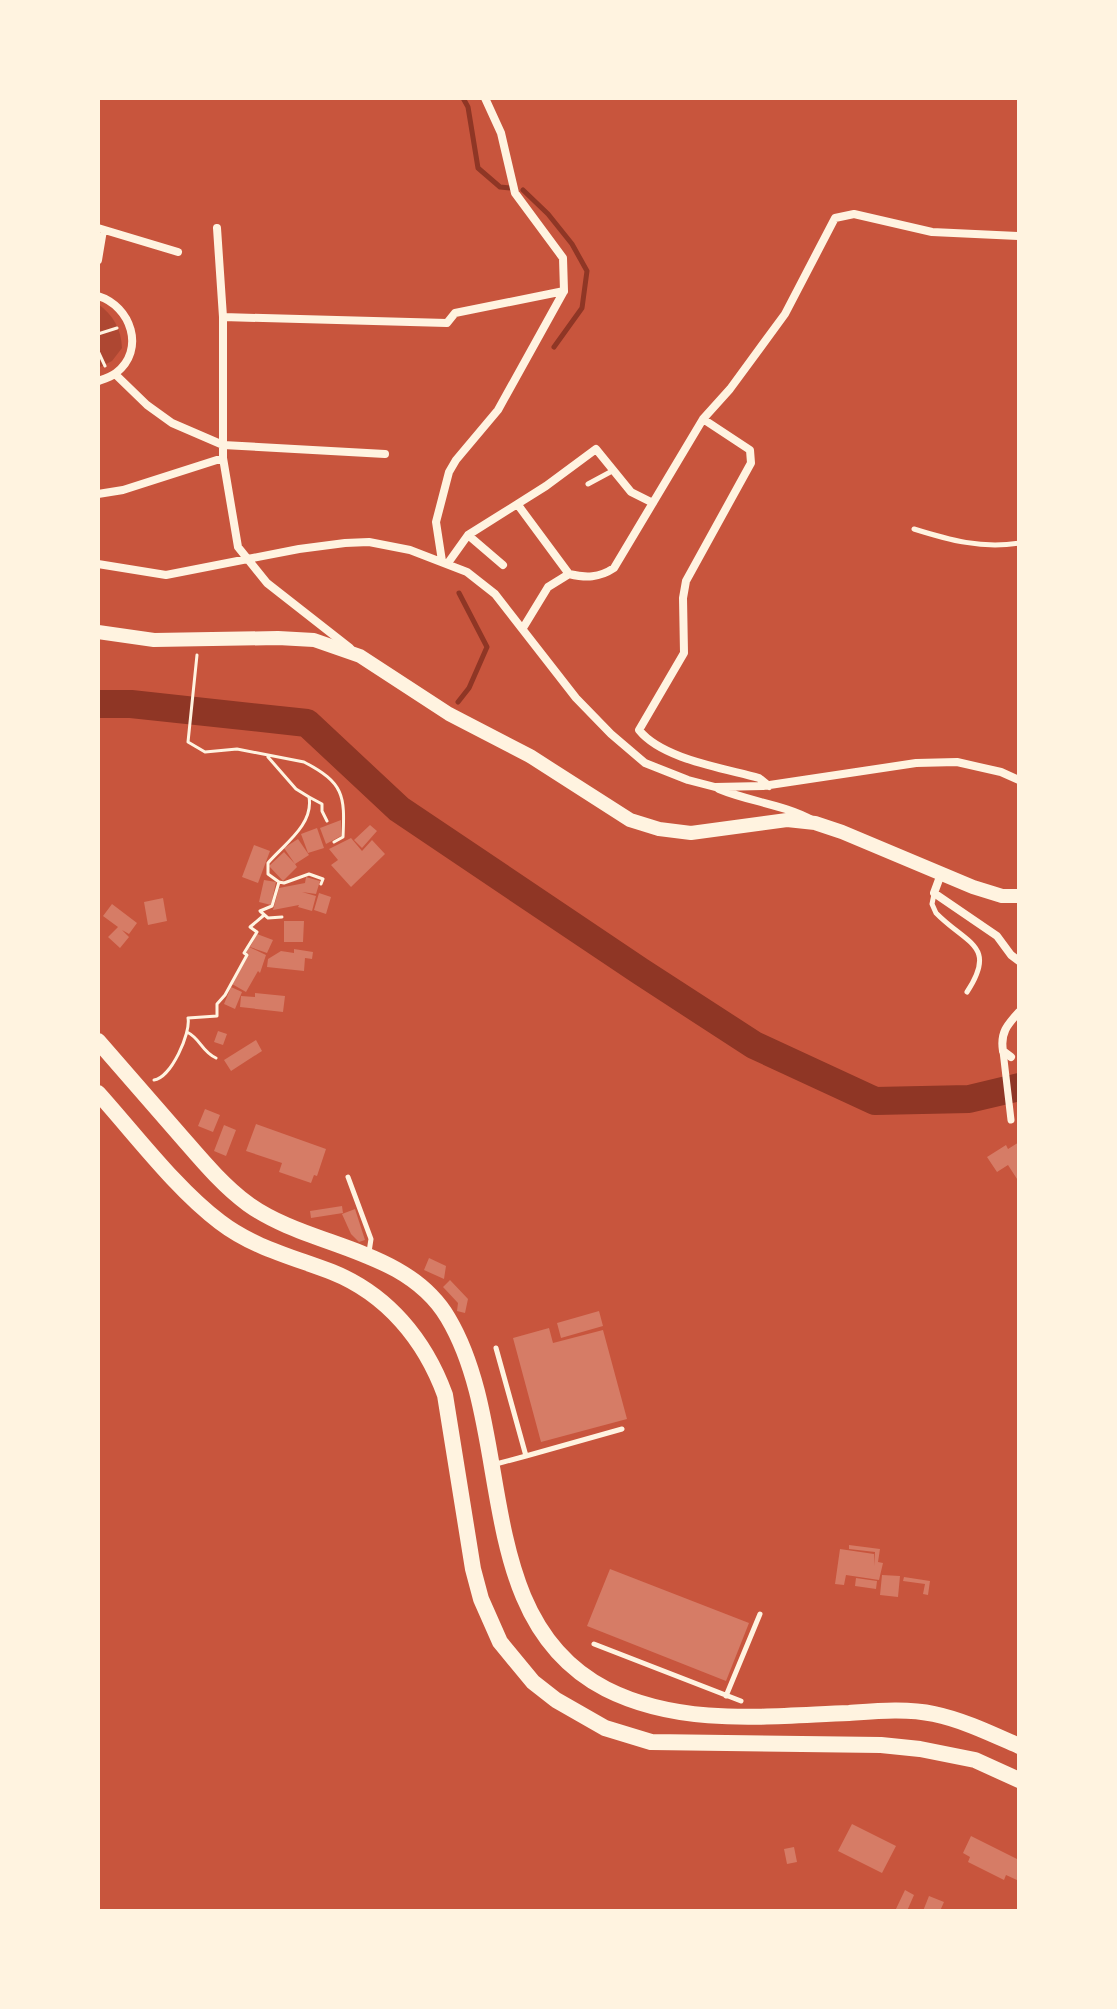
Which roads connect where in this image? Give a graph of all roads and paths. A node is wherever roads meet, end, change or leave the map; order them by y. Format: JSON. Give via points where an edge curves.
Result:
{"nodes":[{"id":1,"x":485,"y":98,"type":"edge"},
{"id":2,"x":217,"y":228,"type":"dead end"},
{"id":3,"x":100,"y":229,"type":"edge"},
{"id":4,"x":1019,"y":236,"type":"edge"},
{"id":5,"x":178,"y":252,"type":"dead end"},
{"id":6,"x":98,"y":260,"type":"edge"},
{"id":7,"x":564,"y":291,"type":"junction"},
{"id":8,"x":98,"y":296,"type":"edge"},
{"id":9,"x":223,"y":317,"type":"junction"},
{"id":10,"x":121,"y":327,"type":"dead end"},
{"id":11,"x":98,"y":334,"type":"edge"},
{"id":12,"x":98,"y":351,"type":"edge"},
{"id":13,"x":105,"y":368,"type":"dead end"},
{"id":14,"x":115,"y":374,"type":"junction"},
{"id":15,"x":98,"y":381,"type":"edge"},
{"id":16,"x":703,"y":419,"type":"junction"},
{"id":17,"x":223,"y":445,"type":"junction"},
{"id":18,"x":385,"y":454,"type":"dead end"},
{"id":19,"x":223,"y":458,"type":"junction"},
{"id":20,"x":614,"y":470,"type":"junction"},
{"id":21,"x":588,"y":484,"type":"dead end"},
{"id":22,"x":98,"y":494,"type":"edge"},
{"id":23,"x":653,"y":503,"type":"junction"},
{"id":24,"x":518,"y":505,"type":"junction"},
{"id":25,"x":914,"y":529,"type":"dead end"},
{"id":26,"x":468,"y":535,"type":"junction"},
{"id":27,"x":1019,"y":543,"type":"edge"},
{"id":28,"x":248,"y":560,"type":"junction"},
{"id":29,"x":445,"y":562,"type":"junction"},
{"id":30,"x":98,"y":564,"type":"edge"},
{"id":31,"x":503,"y":565,"type":"dead end"},
{"id":32,"x":569,"y":574,"type":"junction"},
{"id":33,"x":523,"y":628,"type":"junction"},
{"id":34,"x":98,"y":632,"type":"edge"},
{"id":35,"x":360,"y":656,"type":"junction"},
{"id":36,"x":197,"y":658,"type":"dead end"},
{"id":37,"x":266,"y":755,"type":"junction"},
{"id":38,"x":1019,"y":780,"type":"edge"},
{"id":39,"x":769,"y":786,"type":"junction"},
{"id":40,"x":715,"y":787,"type":"junction"},
{"id":41,"x":309,"y":797,"type":"junction"},
{"id":42,"x":327,"y":821,"type":"dead end"},
{"id":43,"x":825,"y":827,"type":"junction"},
{"id":44,"x":334,"y":842,"type":"dead end"},
{"id":45,"x":941,"y":874,"type":"junction"},
{"id":46,"x":279,"y":882,"type":"junction"},
{"id":47,"x":321,"y":884,"type":"dead end"},
{"id":48,"x":934,"y":893,"type":"junction"},
{"id":49,"x":1019,"y":896,"type":"edge"},
{"id":50,"x":263,"y":916,"type":"junction"},
{"id":51,"x":282,"y":917,"type":"dead end"},
{"id":52,"x":1019,"y":961,"type":"edge"},
{"id":53,"x":967,"y":992,"type":"dead end"},
{"id":54,"x":1019,"y":1012,"type":"edge"},
{"id":55,"x":187,"y":1032,"type":"junction"},
{"id":56,"x":98,"y":1041,"type":"edge"},
{"id":57,"x":1003,"y":1051,"type":"junction"},
{"id":58,"x":1011,"y":1057,"type":"dead end"},
{"id":59,"x":216,"y":1058,"type":"dead end"},
{"id":60,"x":132,"y":1080,"type":"junction"},
{"id":61,"x":98,"y":1093,"type":"edge"},
{"id":62,"x":1016,"y":1122,"type":"edge"},
{"id":63,"x":348,"y":1177,"type":"dead end"},
{"id":64,"x":369,"y":1257,"type":"junction"},
{"id":65,"x":496,"y":1348,"type":"dead end"},
{"id":66,"x":622,"y":1429,"type":"dead end"},
{"id":67,"x":526,"y":1456,"type":"junction"},
{"id":68,"x":491,"y":1466,"type":"junction"},
{"id":69,"x":760,"y":1614,"type":"dead end"},
{"id":70,"x":594,"y":1644,"type":"dead end"},
{"id":71,"x":726,"y":1696,"type":"junction"},
{"id":72,"x":741,"y":1701,"type":"dead end"},
{"id":73,"x":1019,"y":1746,"type":"edge"},
{"id":74,"x":1019,"y":1780,"type":"edge"}],
"edges":[{"from":1,"to":7,"type":"street","via":[[501,133],[515,193],[563,258]]},
{"from":2,"to":9,"type":"street"},
{"from":3,"to":5,"type":"street"},
{"from":3,"to":6,"type":"street"},
{"from":4,"to":16,"type":"street","via":[[932,232],[854,214],[835,218],[785,314]]},
{"from":7,"to":9,"type":"street","via":[[455,313],[447,323]]},
{"from":7,"to":29,"type":"street","via":[[498,410],[449,472],[436,522]]},
{"from":8,"to":14,"type":"street","via":[[123,310],[131,326],[127,361]]},
{"from":9,"to":17,"type":"street"},
{"from":10,"to":11,"type":"path"},
{"from":12,"to":13,"type":"path"},
{"from":14,"to":15,"type":"street"},
{"from":14,"to":17,"type":"street","via":[[172,423]]},
{"from":16,"to":23,"type":"street"},
{"from":16,"to":39,"type":"street","via":[[750,450],[751,463],[686,581],[684,653],[640,732],[675,754],[759,778]]},
{"from":17,"to":18,"type":"street"},
{"from":17,"to":19,"type":"street"},
{"from":19,"to":22,"type":"street"},
{"from":19,"to":28,"type":"street","via":[[238,547]]},
{"from":20,"to":21,"type":"lane"},
{"from":20,"to":23,"type":"street","via":[[631,492]]},
{"from":20,"to":24,"type":"street","via":[[596,449]]},
{"from":23,"to":32,"type":"street","via":[[614,568],[585,578]]},
{"from":24,"to":26,"type":"street"},
{"from":24,"to":32,"type":"street"},
{"from":25,"to":27,"type":"lane","via":[[959,543]]},
{"from":26,"to":29,"type":"street"},
{"from":26,"to":31,"type":"street"},
{"from":28,"to":29,"type":"street","via":[[369,542]]},
{"from":28,"to":30,"type":"street","via":[[166,575]]},
{"from":28,"to":35,"type":"street","via":[[267,583]]},
{"from":29,"to":33,"type":"street","via":[[495,594]]},
{"from":32,"to":33,"type":"street","via":[[548,587]]},
{"from":33,"to":40,"type":"street","via":[[576,698],[639,759]]},
{"from":34,"to":35,"type":"main road","via":[[154,640],[314,640]]},
{"from":35,"to":43,"type":"main road","via":[[630,820],[691,833],[787,820]]},
{"from":36,"to":37,"type":"path","via":[[188,742],[205,752],[237,749]]},
{"from":37,"to":41,"type":"path"},
{"from":37,"to":44,"type":"path","via":[[304,762],[335,783],[345,808],[343,837]]},
{"from":38,"to":39,"type":"street","via":[[957,762],[916,763]]},
{"from":39,"to":40,"type":"street"},
{"from":40,"to":43,"type":"street","via":[[795,810]]},
{"from":41,"to":42,"type":"path","via":[[322,804]]},
{"from":41,"to":46,"type":"path","via":[[295,838],[268,863],[268,874]]},
{"from":43,"to":45,"type":"main road"},
{"from":45,"to":48,"type":"street"},
{"from":45,"to":49,"type":"main road","via":[[1002,896]]},
{"from":46,"to":47,"type":"path","via":[[309,874],[323,879]]},
{"from":46,"to":50,"type":"path","via":[[272,906],[260,911]]},
{"from":48,"to":52,"type":"street","via":[[997,936]]},
{"from":48,"to":53,"type":"lane","via":[[936,913],[978,952],[978,975]]},
{"from":50,"to":51,"type":"path"},
{"from":50,"to":55,"type":"path","via":[[250,927],[257,932],[217,1004],[217,1016],[188,1018]]},
{"from":54,"to":57,"type":"street","via":[[1005,1027]]},
{"from":55,"to":59,"type":"path"},
{"from":55,"to":60,"type":"path","via":[[165,1076]]},
{"from":56,"to":60,"type":"highway"},
{"from":57,"to":58,"type":"street"},
{"from":57,"to":62,"type":"street"},
{"from":60,"to":64,"type":"highway","via":[[249,1204]]},
{"from":61,"to":74,"type":"highway","via":[[220,1223],[271,1252],[355,1283],[387,1305],[412,1333],[445,1395],[473,1569],[490,1621],[514,1661],[556,1700],[605,1728],[651,1742],[920,1749],[975,1760]]},
{"from":63,"to":64,"type":"lane","via":[[371,1239]]},
{"from":64,"to":68,"type":"highway","via":[[422,1288],[448,1316],[473,1378]]},
{"from":65,"to":67,"type":"lane"},
{"from":66,"to":67,"type":"lane"},
{"from":67,"to":68,"type":"lane"},
{"from":68,"to":73,"type":"highway","via":[[508,1549],[534,1621],[575,1670],[609,1690],[668,1710],[703,1715],[933,1713]]},
{"from":69,"to":71,"type":"lane"},
{"from":70,"to":71,"type":"lane"},
{"from":71,"to":72,"type":"lane"}]}
